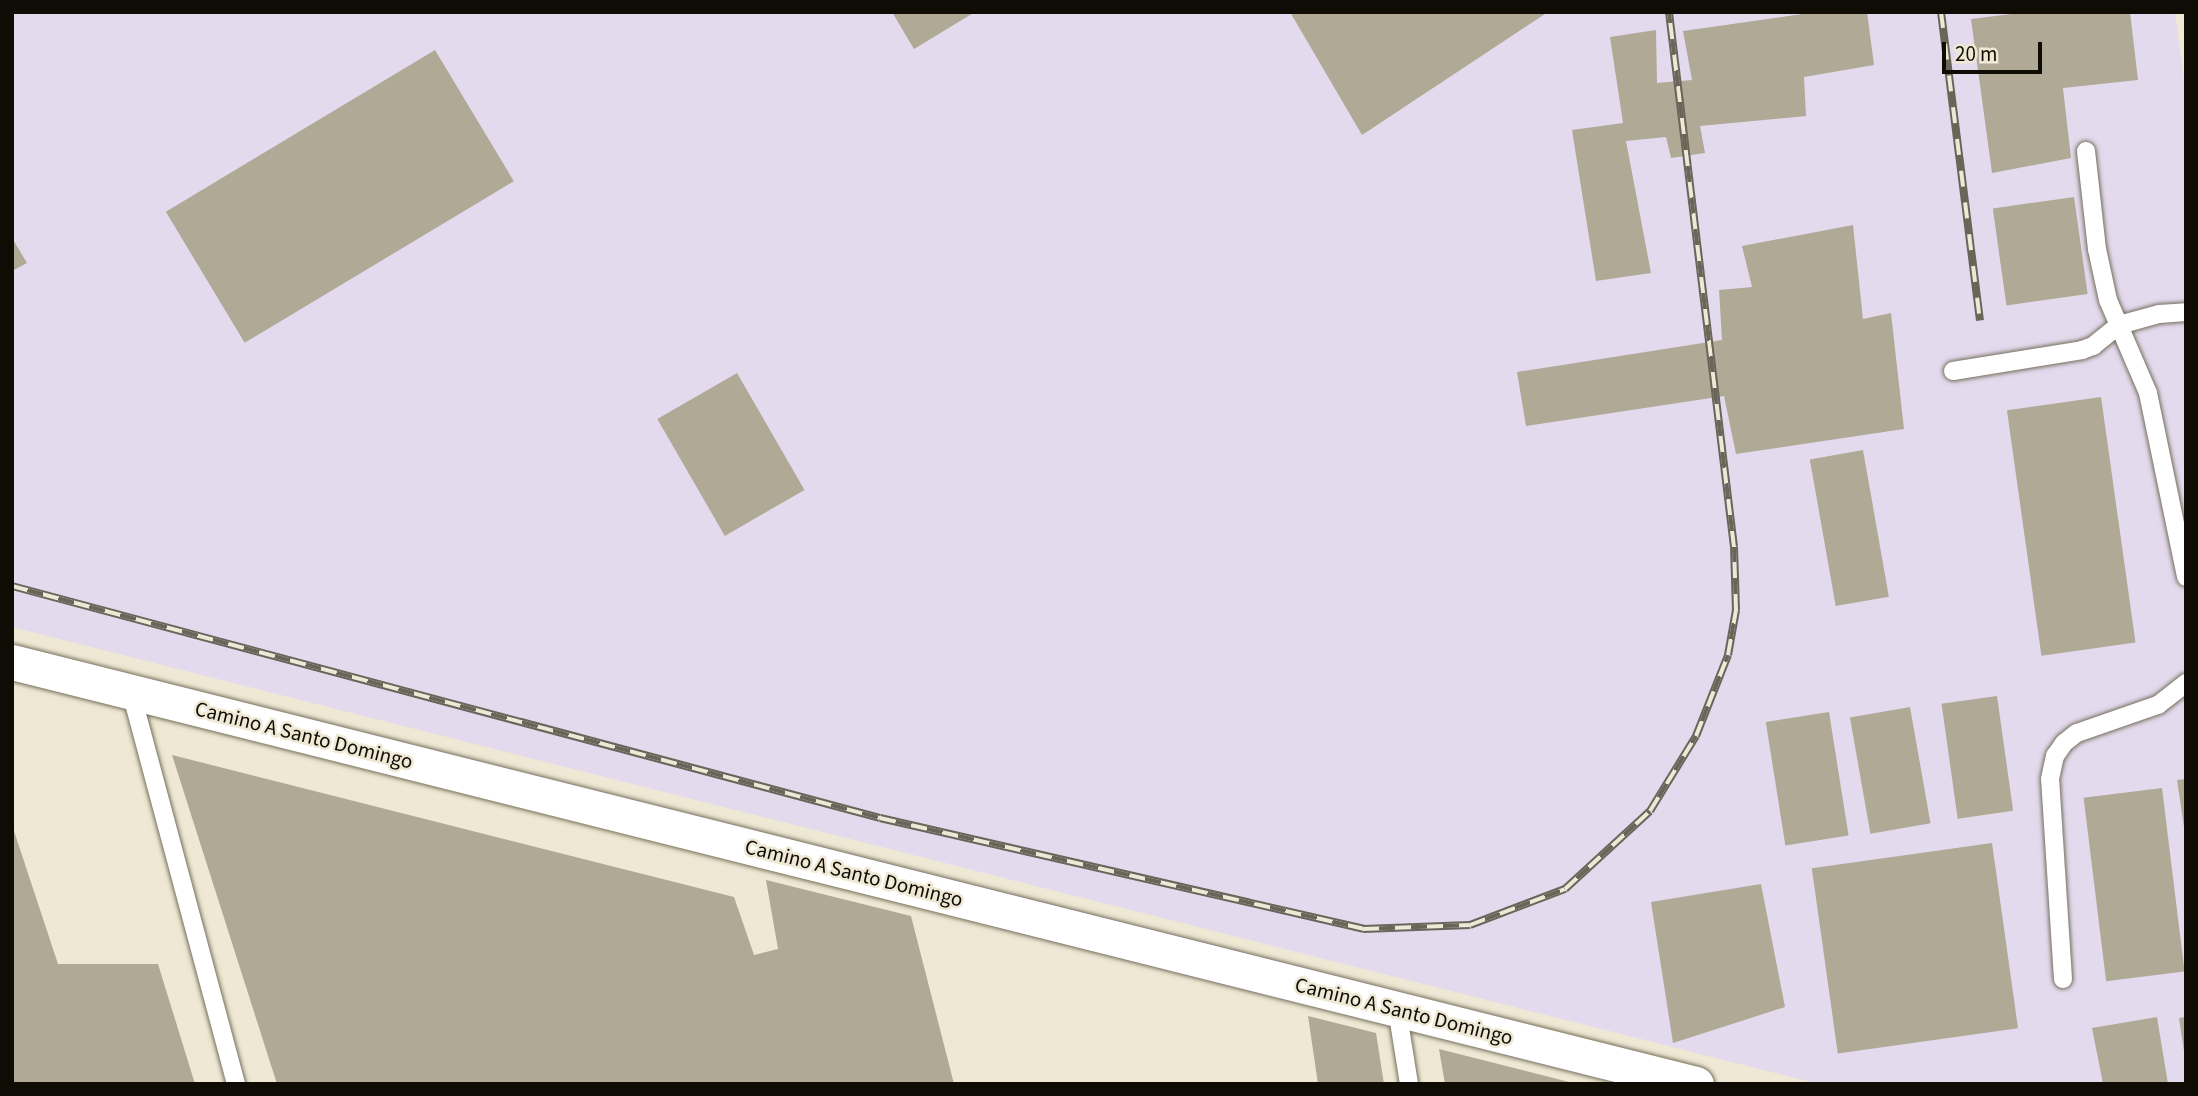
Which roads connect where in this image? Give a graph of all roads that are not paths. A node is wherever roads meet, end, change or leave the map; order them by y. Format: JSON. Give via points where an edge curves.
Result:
{"nodes":[{"id":1,"x":2086,"y":151,"type":"dead end"},
{"id":2,"x":2186,"y":312,"type":"edge"},
{"id":3,"x":2119,"y":325,"type":"junction"},
{"id":4,"x":1953,"y":371,"type":"dead end"},
{"id":5,"x":2186,"y":577,"type":"edge"},
{"id":6,"x":12,"y":662,"type":"edge"},
{"id":7,"x":2186,"y":683,"type":"edge"},
{"id":8,"x":131,"y":692,"type":"junction"},
{"id":9,"x":2063,"y":979,"type":"dead end"},
{"id":10,"x":1397,"y":1009,"type":"junction"},
{"id":11,"x":236,"y":1084,"type":"edge"},
{"id":12,"x":1409,"y":1084,"type":"edge"},
{"id":13,"x":1696,"y":1084,"type":"edge"}],
"edges":[{"from":1,"to":3,"type":"lane","via":[[2097,249],[2108,300]]},
{"from":2,"to":3,"type":"lane"},
{"from":3,"to":4,"type":"lane","via":[[2082,350]]},
{"from":3,"to":5,"type":"lane","via":[[2148,393]]},
{"from":6,"to":8,"type":"street","name":"Camino A Santo Domingo"},
{"from":7,"to":9,"type":"lane","via":[[2158,705],[2077,733],[2055,756],[2050,779]]},
{"from":8,"to":10,"type":"street","name":"Camino A Santo Domingo"},
{"from":8,"to":11,"type":"lane"},
{"from":10,"to":12,"type":"lane"},
{"from":10,"to":13,"type":"street","name":"Camino A Santo Domingo"}]}
